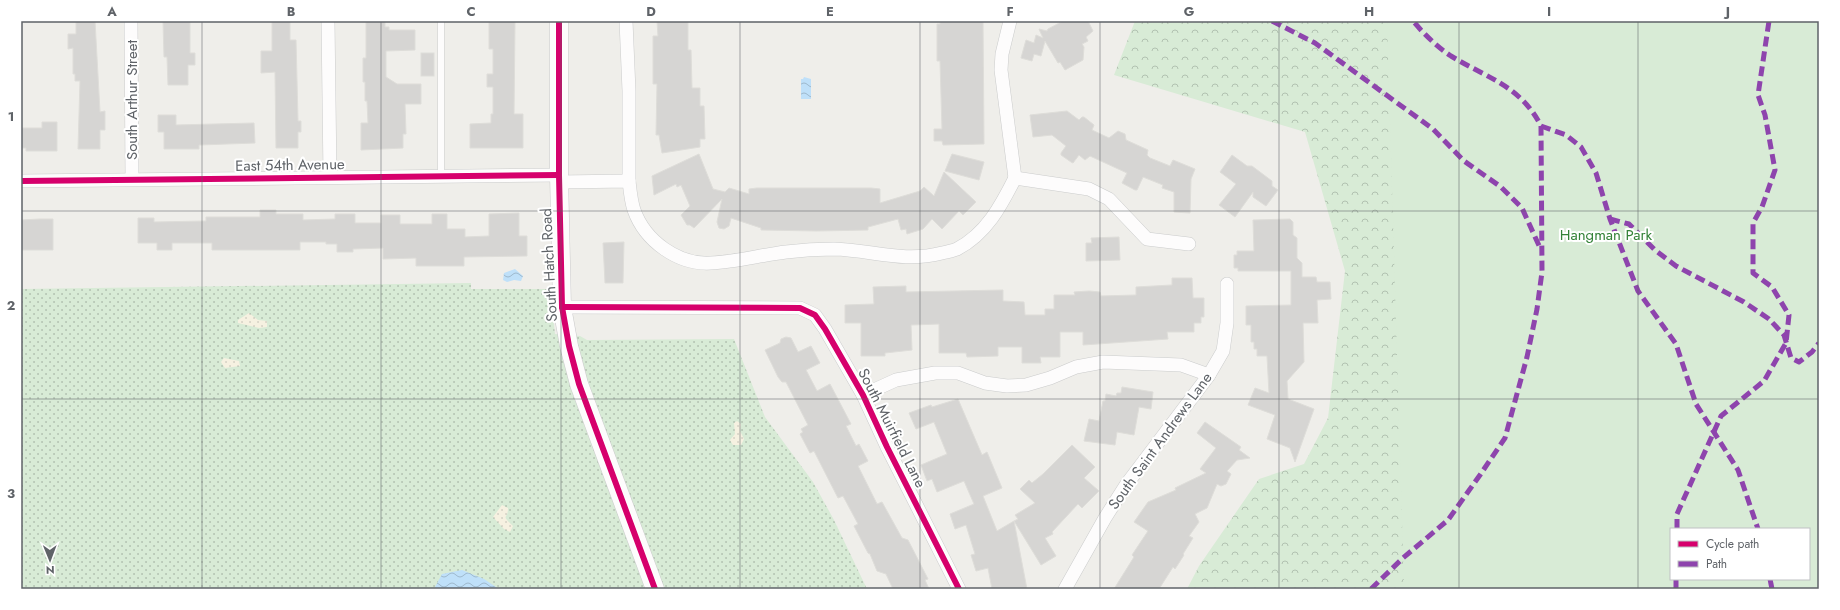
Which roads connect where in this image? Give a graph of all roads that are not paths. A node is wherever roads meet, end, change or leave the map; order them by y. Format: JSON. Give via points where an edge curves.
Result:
{"nodes":[{"id":1,"x":131,"y":21,"type":"edge"},
{"id":2,"x":328,"y":21,"type":"edge"},
{"id":3,"x":441,"y":21,"type":"edge"},
{"id":4,"x":559,"y":21,"type":"edge"},
{"id":5,"x":626,"y":21,"type":"edge"},
{"id":6,"x":1010,"y":21,"type":"edge"},
{"id":7,"x":441,"y":176,"type":"junction"},
{"id":8,"x":330,"y":177,"type":"junction"},
{"id":9,"x":1015,"y":178,"type":"junction"},
{"id":10,"x":559,"y":179,"type":"junction"},
{"id":11,"x":132,"y":180,"type":"junction"},
{"id":12,"x":629,"y":180,"type":"junction"},
{"id":13,"x":21,"y":181,"type":"edge"},
{"id":14,"x":1189,"y":244,"type":"dead end"},
{"id":15,"x":1226,"y":284,"type":"dead end"},
{"id":16,"x":562,"y":307,"type":"junction"},
{"id":17,"x":1209,"y":375,"type":"junction"},
{"id":18,"x":863,"y":395,"type":"junction"},
{"id":19,"x":655,"y":589,"type":"edge"},
{"id":20,"x":959,"y":589,"type":"edge"},
{"id":21,"x":1065,"y":589,"type":"edge"}],
"edges":[{"from":1,"to":11,"type":"street","name":"South Arthur Street"},
{"from":2,"to":8,"type":"street"},
{"from":3,"to":7,"type":"lane"},
{"from":4,"to":10,"type":"main road","name":"South Hatch Road"},
{"from":5,"to":12,"type":"street"},
{"from":6,"to":9,"type":"street","via":[[1001,70]]},
{"from":7,"to":8,"type":"street","name":"East 54th Avenue"},
{"from":7,"to":10,"type":"street","name":"East 54th Avenue"},
{"from":8,"to":11,"type":"street","name":"East 54th Avenue"},
{"from":9,"to":12,"type":"street","via":[[1001,206],[982,231],[956,249],[925,258],[896,258],[843,250],[813,249],[710,263],[689,260],[654,242],[642,227],[634,210]]},
{"from":9,"to":14,"type":"street","via":[[1089,189],[1109,199],[1146,239]]},
{"from":10,"to":12,"type":"street","name":"East 54th Avenue"},
{"from":10,"to":16,"type":"main road","name":"South Hatch Road"},
{"from":11,"to":13,"type":"street","name":"East 54th Avenue"},
{"from":15,"to":17,"type":"street","name":"South Saint Andrews Lane","via":[[1227,323],[1223,351]]},
{"from":16,"to":18,"type":"street","name":"South Muirfield Lane","via":[[800,308],[815,315]]},
{"from":16,"to":19,"type":"main road","name":"South Hatch Road","via":[[568,346],[578,384]]},
{"from":17,"to":18,"type":"street","via":[[1181,365],[1103,362],[1076,367],[1026,385],[1007,386],[985,383],[958,373],[935,373],[896,380]]},
{"from":17,"to":21,"type":"street","name":"South Saint Andrews Lane","via":[[1126,485]]},
{"from":18,"to":20,"type":"street","name":"South Muirfield Lane"}]}
